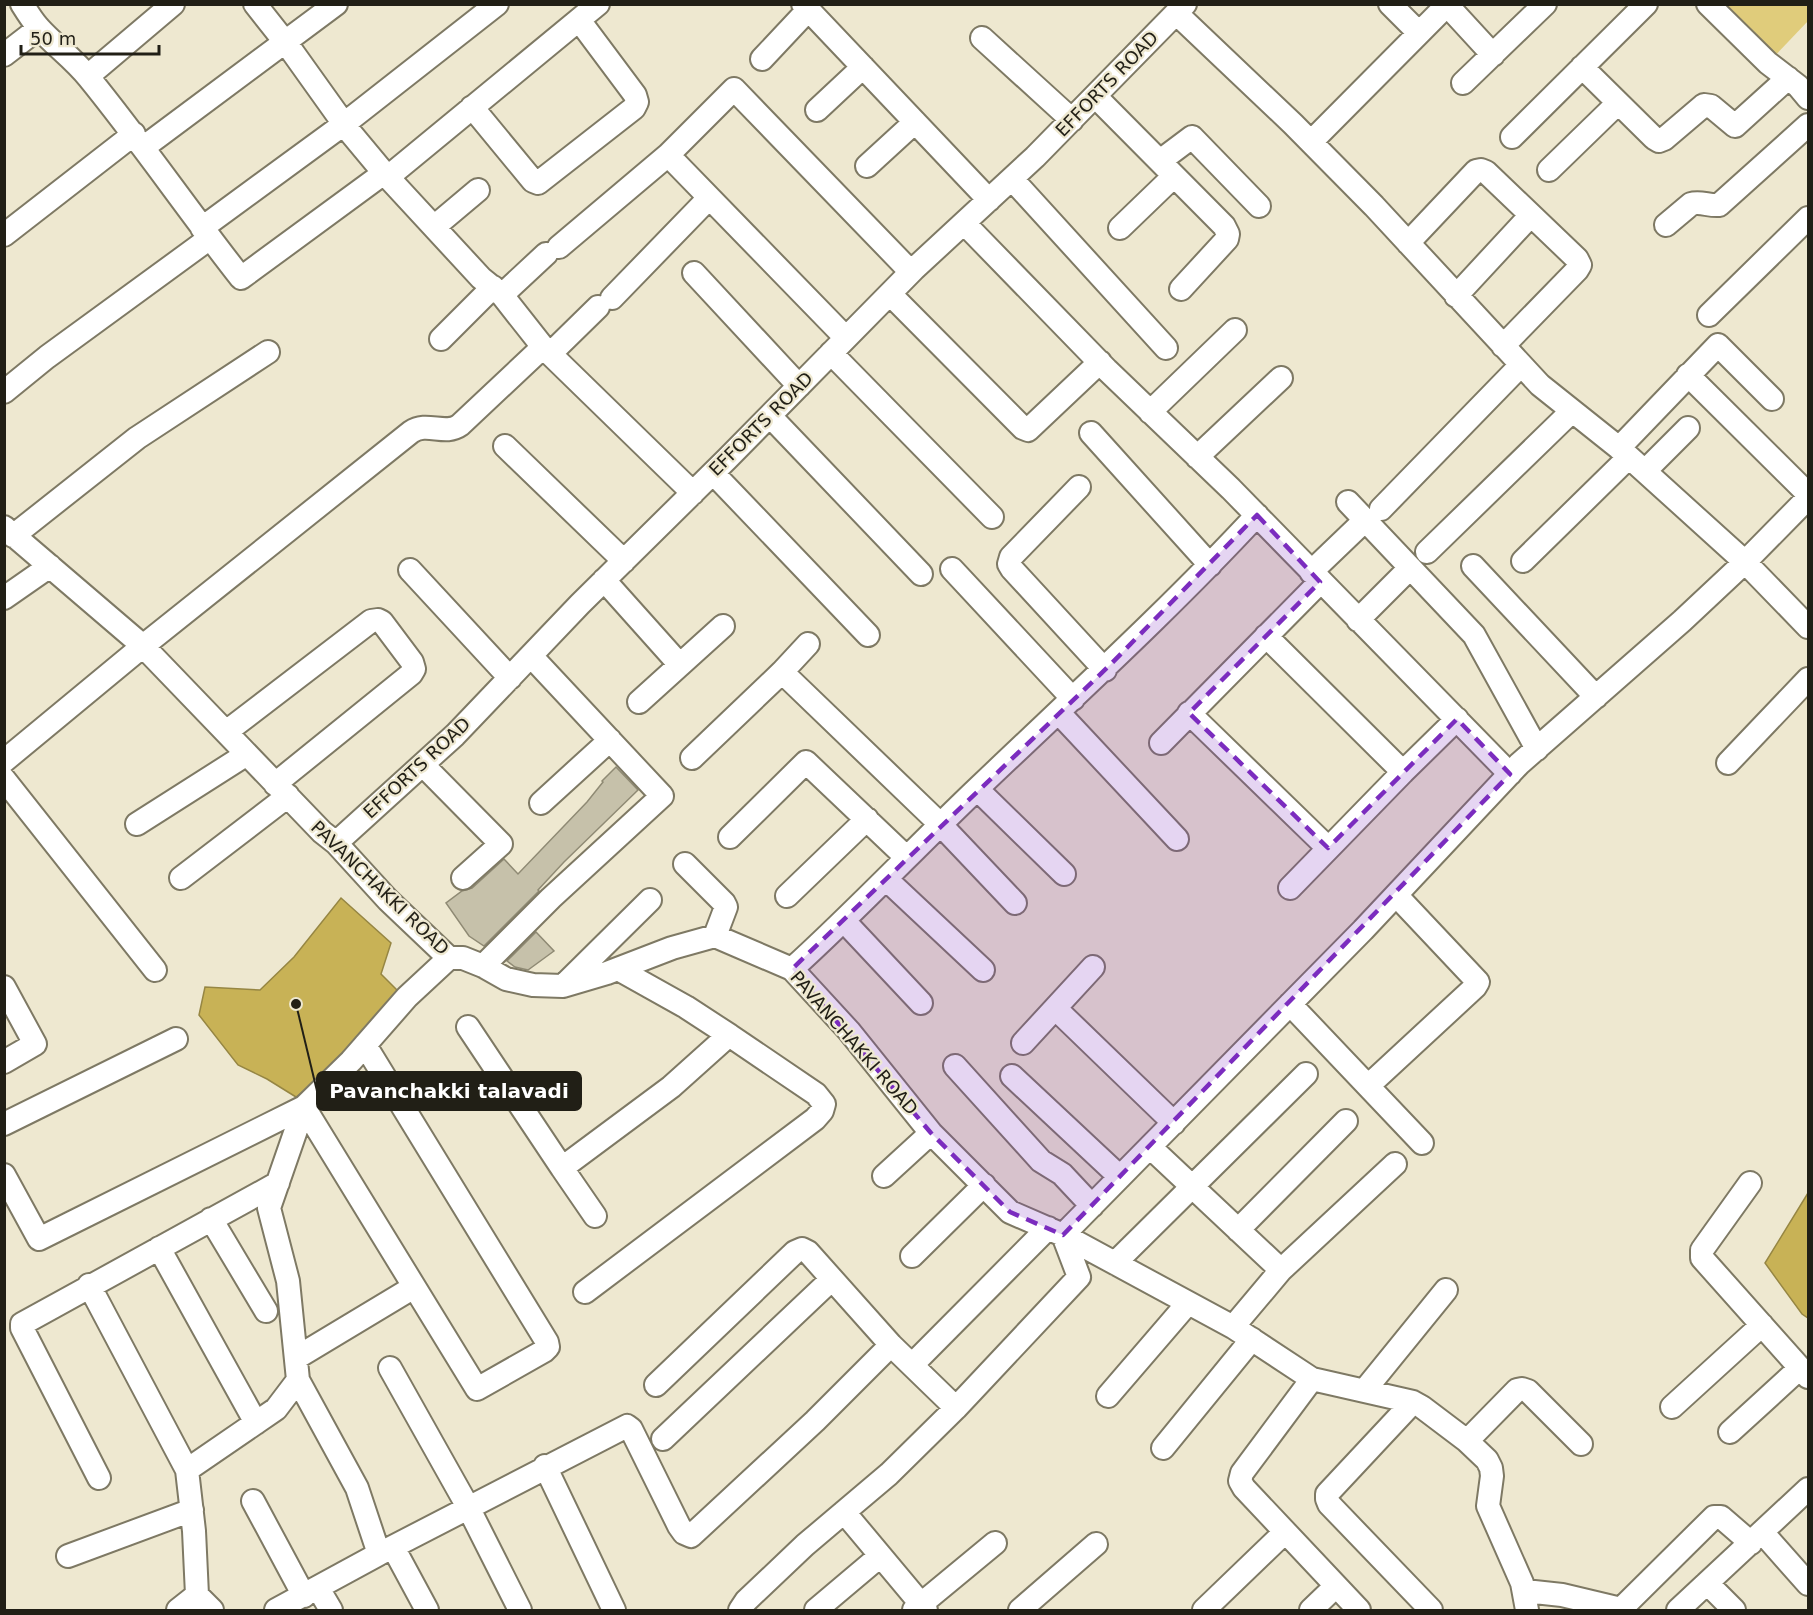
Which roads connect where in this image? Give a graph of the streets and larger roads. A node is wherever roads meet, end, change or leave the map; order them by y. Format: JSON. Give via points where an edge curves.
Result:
{"nodes":[{"id":1,"x":173,"y":4,"type":"edge"},
{"id":2,"x":255,"y":4,"type":"edge"},
{"id":3,"x":336,"y":4,"type":"edge"},
{"id":4,"x":497,"y":4,"type":"edge"},
{"id":5,"x":598,"y":4,"type":"edge"},
{"id":6,"x":1390,"y":4,"type":"edge"},
{"id":7,"x":1545,"y":4,"type":"edge"},
{"id":8,"x":1646,"y":4,"type":"edge"},
{"id":9,"x":1708,"y":4,"type":"edge"},
{"id":10,"x":24,"y":5,"type":"edge"},
{"id":11,"x":1448,"y":5,"type":"edge"},
{"id":12,"x":806,"y":7,"type":"edge"},
{"id":13,"x":1181,"y":9,"type":"edge"},
{"id":14,"x":579,"y":20,"type":"junction"},
{"id":15,"x":39,"y":28,"type":"junction"},
{"id":16,"x":1419,"y":33,"type":"junction"},
{"id":17,"x":982,"y":38,"type":"dead end"},
{"id":18,"x":284,"y":41,"type":"junction"},
{"id":19,"x":1493,"y":55,"type":"junction"},
{"id":20,"x":4,"y":56,"type":"edge"},
{"id":21,"x":762,"y":59,"type":"dead end"},
{"id":22,"x":863,"y":67,"type":"junction"},
{"id":23,"x":1582,"y":67,"type":"junction"},
{"id":24,"x":88,"y":76,"type":"junction"},
{"id":25,"x":1788,"y":78,"type":"junction"},
{"id":26,"x":1463,"y":83,"type":"dead end"},
{"id":27,"x":1095,"y":96,"type":"junction"},
{"id":28,"x":1809,"y":98,"type":"edge"},
{"id":29,"x":1618,"y":103,"type":"junction"},
{"id":30,"x":472,"y":107,"type":"junction"},
{"id":31,"x":817,"y":110,"type":"dead end"},
{"id":32,"x":1072,"y":120,"type":"junction"},
{"id":33,"x":915,"y":122,"type":"junction"},
{"id":34,"x":344,"y":124,"type":"junction"},
{"id":35,"x":1809,"y":124,"type":"edge"},
{"id":36,"x":1512,"y":137,"type":"dead end"},
{"id":37,"x":139,"y":141,"type":"junction"},
{"id":38,"x":1311,"y":142,"type":"junction"},
{"id":39,"x":668,"y":155,"type":"junction"},
{"id":40,"x":867,"y":166,"type":"dead end"},
{"id":41,"x":1167,"y":168,"type":"junction"},
{"id":42,"x":1550,"y":170,"type":"dead end"},
{"id":43,"x":386,"y":175,"type":"junction"},
{"id":44,"x":1012,"y":179,"type":"junction"},
{"id":45,"x":478,"y":190,"type":"dead end"},
{"id":46,"x":710,"y":198,"type":"junction"},
{"id":47,"x":988,"y":200,"type":"junction"},
{"id":48,"x":1259,"y":206,"type":"dead end"},
{"id":49,"x":1531,"y":215,"type":"junction"},
{"id":50,"x":1809,"y":218,"type":"edge"},
{"id":51,"x":964,"y":223,"type":"junction"},
{"id":52,"x":1666,"y":225,"type":"dead end"},
{"id":53,"x":434,"y":227,"type":"junction"},
{"id":54,"x":1120,"y":228,"type":"dead end"},
{"id":55,"x":206,"y":233,"type":"junction"},
{"id":56,"x":4,"y":235,"type":"edge"},
{"id":57,"x":1408,"y":243,"type":"junction"},
{"id":58,"x":912,"y":272,"type":"junction"},
{"id":59,"x":694,"y":273,"type":"dead end"},
{"id":60,"x":1181,"y":289,"type":"dead end"},
{"id":61,"x":497,"y":291,"type":"junction"},
{"id":62,"x":890,"y":294,"type":"junction"},
{"id":63,"x":1456,"y":296,"type":"junction"},
{"id":64,"x":1709,"y":315,"type":"dead end"},
{"id":65,"x":1235,"y":330,"type":"dead end"},
{"id":66,"x":441,"y":339,"type":"dead end"},
{"id":67,"x":839,"y":346,"type":"junction"},
{"id":68,"x":1503,"y":346,"type":"junction"},
{"id":69,"x":1166,"y":348,"type":"dead end"},
{"id":70,"x":546,"y":350,"type":"junction"},
{"id":71,"x":268,"y":352,"type":"dead end"},
{"id":72,"x":1100,"y":362,"type":"junction"},
{"id":73,"x":1521,"y":365,"type":"junction"},
{"id":74,"x":1688,"y":375,"type":"junction"},
{"id":75,"x":1281,"y":378,"type":"dead end"},
{"id":76,"x":799,"y":386,"type":"junction"},
{"id":77,"x":4,"y":392,"type":"edge"},
{"id":78,"x":1772,"y":399,"type":"dead end"},
{"id":79,"x":1572,"y":411,"type":"junction"},
{"id":80,"x":1150,"y":412,"type":"junction"},
{"id":81,"x":770,"y":416,"type":"junction"},
{"id":82,"x":1688,"y":428,"type":"dead end"},
{"id":83,"x":1091,"y":433,"type":"dead end"},
{"id":84,"x":505,"y":446,"type":"dead end"},
{"id":85,"x":1197,"y":457,"type":"junction"},
{"id":86,"x":1631,"y":459,"type":"junction"},
{"id":87,"x":713,"y":473,"type":"junction"},
{"id":88,"x":1079,"y":488,"type":"dead end"},
{"id":89,"x":693,"y":493,"type":"junction"},
{"id":90,"x":1809,"y":496,"type":"edge"},
{"id":91,"x":1348,"y":502,"type":"dead end"},
{"id":92,"x":1381,"y":508,"type":"dead end"},
{"id":93,"x":1257,"y":515,"type":"junction"},
{"id":94,"x":992,"y":517,"type":"dead end"},
{"id":95,"x":1359,"y":526,"type":"dead end"},
{"id":96,"x":9,"y":531,"type":"edge"},
{"id":97,"x":1427,"y":552,"type":"dead end"},
{"id":98,"x":624,"y":561,"type":"junction"},
{"id":99,"x":1522,"y":561,"type":"dead end"},
{"id":100,"x":1746,"y":562,"type":"junction"},
{"id":101,"x":1210,"y":565,"type":"junction"},
{"id":102,"x":50,"y":566,"type":"junction"},
{"id":103,"x":1473,"y":566,"type":"dead end"},
{"id":104,"x":952,"y":569,"type":"dead end"},
{"id":105,"x":410,"y":570,"type":"dead end"},
{"id":106,"x":1405,"y":573,"type":"dead end"},
{"id":107,"x":921,"y":574,"type":"dead end"},
{"id":108,"x":1315,"y":577,"type":"junction"},
{"id":109,"x":604,"y":580,"type":"junction"},
{"id":110,"x":4,"y":598,"type":"edge"},
{"id":111,"x":1358,"y":620,"type":"junction"},
{"id":112,"x":723,"y":626,"type":"dead end"},
{"id":113,"x":1809,"y":627,"type":"edge"},
{"id":114,"x":868,"y":635,"type":"dead end"},
{"id":115,"x":1266,"y":636,"type":"junction"},
{"id":116,"x":808,"y":644,"type":"dead end"},
{"id":117,"x":143,"y":646,"type":"junction"},
{"id":118,"x":531,"y":656,"type":"junction"},
{"id":119,"x":680,"y":665,"type":"junction"},
{"id":120,"x":1105,"y":670,"type":"junction"},
{"id":121,"x":782,"y":672,"type":"junction"},
{"id":122,"x":510,"y":678,"type":"junction"},
{"id":123,"x":1809,"y":679,"type":"edge"},
{"id":124,"x":1596,"y":697,"type":"junction"},
{"id":125,"x":639,"y":702,"type":"dead end"},
{"id":126,"x":1066,"y":706,"type":"junction"},
{"id":127,"x":1189,"y":713,"type":"junction"},
{"id":128,"x":1457,"y":719,"type":"junction"},
{"id":129,"x":226,"y":732,"type":"junction"},
{"id":130,"x":610,"y":740,"type":"junction"},
{"id":131,"x":1161,"y":743,"type":"dead end"},
{"id":132,"x":1537,"y":749,"type":"junction"},
{"id":133,"x":246,"y":754,"type":"junction"},
{"id":134,"x":692,"y":758,"type":"dead end"},
{"id":135,"x":4,"y":761,"type":"edge"},
{"id":136,"x":1728,"y":764,"type":"dead end"},
{"id":137,"x":423,"y":765,"type":"junction"},
{"id":138,"x":1403,"y":772,"type":"junction"},
{"id":139,"x":1510,"y":774,"type":"junction"},
{"id":140,"x":4,"y":779,"type":"edge"},
{"id":141,"x":977,"y":789,"type":"junction"},
{"id":142,"x":281,"y":790,"type":"junction"},
{"id":143,"x":541,"y":803,"type":"dead end"},
{"id":144,"x":867,"y":819,"type":"junction"},
{"id":145,"x":137,"y":824,"type":"dead end"},
{"id":146,"x":941,"y":825,"type":"junction"},
{"id":147,"x":730,"y":837,"type":"dead end"},
{"id":148,"x":1177,"y":839,"type":"dead end"},
{"id":149,"x":336,"y":843,"type":"junction"},
{"id":150,"x":1328,"y":848,"type":"junction"},
{"id":151,"x":906,"y":857,"type":"junction"},
{"id":152,"x":685,"y":864,"type":"dead end"},
{"id":153,"x":1064,"y":874,"type":"dead end"},
{"id":154,"x":181,"y":878,"type":"dead end"},
{"id":155,"x":463,"y":878,"type":"dead end"},
{"id":156,"x":886,"y":879,"type":"junction"},
{"id":157,"x":1290,"y":888,"type":"dead end"},
{"id":158,"x":1396,"y":895,"type":"junction"},
{"id":159,"x":787,"y":896,"type":"dead end"},
{"id":160,"x":650,"y":900,"type":"dead end"},
{"id":161,"x":1015,"y":903,"type":"dead end"},
{"id":162,"x":845,"y":922,"type":"junction"},
{"id":163,"x":716,"y":936,"type":"junction"},
{"id":164,"x":449,"y":958,"type":"junction"},
{"id":165,"x":483,"y":966,"type":"junction"},
{"id":166,"x":1093,"y":967,"type":"dead end"},
{"id":167,"x":618,"y":969,"type":"junction"},
{"id":168,"x":792,"y":969,"type":"junction"},
{"id":169,"x":155,"y":970,"type":"dead end"},
{"id":170,"x":983,"y":970,"type":"dead end"},
{"id":171,"x":563,"y":986,"type":"junction"},
{"id":172,"x":4,"y":987,"type":"edge"},
{"id":173,"x":921,"y":1003,"type":"dead end"},
{"id":174,"x":1290,"y":1004,"type":"junction"},
{"id":175,"x":1056,"y":1009,"type":"junction"},
{"id":176,"x":468,"y":1027,"type":"dead end"},
{"id":177,"x":729,"y":1035,"type":"junction"},
{"id":178,"x":176,"y":1039,"type":"dead end"},
{"id":179,"x":1023,"y":1043,"type":"dead end"},
{"id":180,"x":365,"y":1045,"type":"junction"},
{"id":181,"x":4,"y":1062,"type":"edge"},
{"id":182,"x":955,"y":1066,"type":"dead end"},
{"id":183,"x":1306,"y":1074,"type":"dead end"},
{"id":184,"x":1012,"y":1076,"type":"dead end"},
{"id":185,"x":1368,"y":1086,"type":"junction"},
{"id":186,"x":304,"y":1107,"type":"junction"},
{"id":187,"x":1346,"y":1121,"type":"dead end"},
{"id":188,"x":1174,"y":1123,"type":"junction"},
{"id":189,"x":4,"y":1124,"type":"edge"},
{"id":190,"x":931,"y":1133,"type":"junction"},
{"id":191,"x":1422,"y":1143,"type":"dead end"},
{"id":192,"x":1150,"y":1147,"type":"junction"},
{"id":193,"x":1395,"y":1164,"type":"dead end"},
{"id":194,"x":562,"y":1168,"type":"junction"},
{"id":195,"x":4,"y":1174,"type":"edge"},
{"id":196,"x":884,"y":1176,"type":"dead end"},
{"id":197,"x":1120,"y":1177,"type":"junction"},
{"id":198,"x":278,"y":1183,"type":"junction"},
{"id":199,"x":1750,"y":1183,"type":"dead end"},
{"id":200,"x":984,"y":1185,"type":"junction"},
{"id":201,"x":1191,"y":1186,"type":"junction"},
{"id":202,"x":1092,"y":1206,"type":"junction"},
{"id":203,"x":595,"y":1216,"type":"dead end"},
{"id":204,"x":211,"y":1219,"type":"junction"},
{"id":205,"x":1238,"y":1230,"type":"junction"},
{"id":206,"x":1055,"y":1231,"type":"junction"},
{"id":207,"x":159,"y":1248,"type":"junction"},
{"id":208,"x":912,"y":1256,"type":"dead end"},
{"id":209,"x":1114,"y":1263,"type":"junction"},
{"id":210,"x":1281,"y":1270,"type":"junction"},
{"id":211,"x":832,"y":1279,"type":"junction"},
{"id":212,"x":89,"y":1286,"type":"junction"},
{"id":213,"x":414,"y":1287,"type":"junction"},
{"id":214,"x":1446,"y":1290,"type":"dead end"},
{"id":215,"x":585,"y":1293,"type":"dead end"},
{"id":216,"x":1188,"y":1303,"type":"junction"},
{"id":217,"x":266,"y":1311,"type":"dead end"},
{"id":218,"x":1762,"y":1324,"type":"junction"},
{"id":219,"x":1233,"y":1327,"type":"junction"},
{"id":220,"x":1252,"y":1340,"type":"junction"},
{"id":221,"x":891,"y":1345,"type":"junction"},
{"id":222,"x":912,"y":1365,"type":"junction"},
{"id":223,"x":390,"y":1368,"type":"dead end"},
{"id":224,"x":297,"y":1369,"type":"junction"},
{"id":225,"x":1804,"y":1372,"type":"edge"},
{"id":226,"x":1312,"y":1379,"type":"junction"},
{"id":227,"x":656,"y":1386,"type":"dead end"},
{"id":228,"x":1364,"y":1390,"type":"junction"},
{"id":229,"x":1108,"y":1396,"type":"dead end"},
{"id":230,"x":1413,"y":1402,"type":"junction"},
{"id":231,"x":1672,"y":1407,"type":"dead end"},
{"id":232,"x":956,"y":1408,"type":"junction"},
{"id":233,"x":256,"y":1423,"type":"junction"},
{"id":234,"x":1730,"y":1432,"type":"dead end"},
{"id":235,"x":663,"y":1439,"type":"dead end"},
{"id":236,"x":1467,"y":1441,"type":"junction"},
{"id":237,"x":1581,"y":1444,"type":"dead end"},
{"id":238,"x":1164,"y":1448,"type":"dead end"},
{"id":239,"x":545,"y":1466,"type":"junction"},
{"id":240,"x":187,"y":1470,"type":"junction"},
{"id":241,"x":99,"y":1478,"type":"dead end"},
{"id":242,"x":1809,"y":1489,"type":"edge"},
{"id":243,"x":253,"y":1501,"type":"dead end"},
{"id":244,"x":468,"y":1507,"type":"junction"},
{"id":245,"x":192,"y":1510,"type":"junction"},
{"id":246,"x":844,"y":1512,"type":"junction"},
{"id":247,"x":1285,"y":1532,"type":"junction"},
{"id":248,"x":1757,"y":1537,"type":"junction"},
{"id":249,"x":995,"y":1543,"type":"dead end"},
{"id":250,"x":1096,"y":1544,"type":"dead end"},
{"id":251,"x":386,"y":1551,"type":"junction"},
{"id":252,"x":68,"y":1556,"type":"dead end"},
{"id":253,"x":880,"y":1556,"type":"junction"},
{"id":254,"x":1707,"y":1583,"type":"junction"},
{"id":255,"x":1809,"y":1584,"type":"edge"},
{"id":256,"x":1336,"y":1586,"type":"junction"},
{"id":257,"x":311,"y":1592,"type":"junction"},
{"id":258,"x":1527,"y":1598,"type":"edge"},
{"id":259,"x":205,"y":1603,"type":"edge"},
{"id":260,"x":920,"y":1609,"type":"edge"},
{"id":261,"x":1623,"y":1610,"type":"edge"},
{"id":262,"x":178,"y":1611,"type":"edge"},
{"id":263,"x":276,"y":1611,"type":"edge"},
{"id":264,"x":331,"y":1611,"type":"edge"},
{"id":265,"x":427,"y":1611,"type":"edge"},
{"id":266,"x":520,"y":1611,"type":"edge"},
{"id":267,"x":614,"y":1611,"type":"edge"},
{"id":268,"x":740,"y":1611,"type":"edge"},
{"id":269,"x":816,"y":1611,"type":"edge"},
{"id":270,"x":1020,"y":1611,"type":"edge"},
{"id":271,"x":1204,"y":1611,"type":"edge"},
{"id":272,"x":1311,"y":1611,"type":"edge"},
{"id":273,"x":1359,"y":1611,"type":"edge"},
{"id":274,"x":1431,"y":1611,"type":"edge"},
{"id":275,"x":1678,"y":1611,"type":"edge"},
{"id":276,"x":1734,"y":1611,"type":"edge"}],
"edges":[{"from":1,"to":24,"type":"street"},
{"from":2,"to":18,"type":"street"},
{"from":3,"to":18,"type":"street"},
{"from":4,"to":34,"type":"street"},
{"from":5,"to":14,"type":"street"},
{"from":6,"to":16,"type":"street"},
{"from":7,"to":19,"type":"street"},
{"from":8,"to":23,"type":"street"},
{"from":9,"to":25,"type":"street"},
{"from":10,"to":15,"type":"street"},
{"from":11,"to":16,"type":"street"},
{"from":11,"to":19,"type":"street"},
{"from":12,"to":21,"type":"street"},
{"from":12,"to":22,"type":"street"},
{"from":13,"to":27,"type":"street","name":"EFFORTS ROAD"},
{"from":13,"to":38,"type":"street"},
{"from":14,"to":30,"type":"street"},
{"from":14,"to":30,"type":"street","via":[[635,94],[634,108],[538,183],[533,182]]},
{"from":15,"to":20,"type":"street"},
{"from":15,"to":24,"type":"street"},
{"from":16,"to":38,"type":"street"},
{"from":17,"to":32,"type":"street"},
{"from":18,"to":34,"type":"street"},
{"from":18,"to":37,"type":"street"},
{"from":19,"to":26,"type":"street"},
{"from":22,"to":31,"type":"street"},
{"from":22,"to":33,"type":"street"},
{"from":23,"to":29,"type":"street"},
{"from":23,"to":36,"type":"street"},
{"from":24,"to":37,"type":"street"},
{"from":25,"to":28,"type":"street"},
{"from":25,"to":29,"type":"street","via":[[1736,126],[1711,106],[1704,105],[1659,141]]},
{"from":27,"to":32,"type":"street","name":"EFFORTS ROAD"},
{"from":27,"to":41,"type":"street"},
{"from":29,"to":42,"type":"street"},
{"from":30,"to":43,"type":"street"},
{"from":32,"to":44,"type":"street","name":"EFFORTS ROAD"},
{"from":33,"to":40,"type":"street"},
{"from":33,"to":47,"type":"street"},
{"from":34,"to":43,"type":"street"},
{"from":34,"to":55,"type":"street"},
{"from":35,"to":52,"type":"street","via":[[1719,205],[1691,204]]},
{"from":37,"to":55,"type":"street"},
{"from":37,"to":56,"type":"street"},
{"from":38,"to":57,"type":"street"},
{"from":39,"to":46,"type":"street"},
{"from":39,"to":58,"type":"street","via":[[735,89]]},
{"from":39,"to":61,"type":"street"},
{"from":41,"to":48,"type":"street","via":[[1192,137]]},
{"from":41,"to":54,"type":"street"},
{"from":41,"to":60,"type":"street","via":[[1228,234]]},
{"from":43,"to":53,"type":"street"},
{"from":43,"to":55,"type":"street","via":[[241,278]]},
{"from":44,"to":47,"type":"street","name":"EFFORTS ROAD"},
{"from":44,"to":69,"type":"street"},
{"from":45,"to":53,"type":"street"},
{"from":46,"to":67,"type":"street"},
{"from":46,"to":70,"type":"street","via":[[605,303]]},
{"from":47,"to":51,"type":"street","name":"EFFORTS ROAD"},
{"from":49,"to":57,"type":"street","via":[[1486,172],[1476,171]]},
{"from":49,"to":63,"type":"street"},
{"from":49,"to":68,"type":"street","via":[[1580,265]]},
{"from":50,"to":64,"type":"street"},
{"from":51,"to":58,"type":"street","name":"EFFORTS ROAD"},
{"from":51,"to":72,"type":"street"},
{"from":53,"to":61,"type":"street"},
{"from":55,"to":77,"type":"street"},
{"from":57,"to":63,"type":"street"},
{"from":58,"to":62,"type":"street","name":"EFFORTS ROAD"},
{"from":59,"to":76,"type":"street"},
{"from":61,"to":66,"type":"street"},
{"from":61,"to":70,"type":"street"},
{"from":62,"to":67,"type":"street","name":"EFFORTS ROAD"},
{"from":62,"to":72,"type":"street","via":[[1028,430]]},
{"from":63,"to":68,"type":"street"},
{"from":65,"to":80,"type":"street"},
{"from":67,"to":76,"type":"street","name":"EFFORTS ROAD"},
{"from":67,"to":94,"type":"street"},
{"from":68,"to":73,"type":"street"},
{"from":70,"to":89,"type":"street"},
{"from":70,"to":117,"type":"street","via":[[460,425],[450,430],[418,428]]},
{"from":71,"to":96,"type":"street","via":[[137,438]]},
{"from":72,"to":80,"type":"street"},
{"from":73,"to":79,"type":"street"},
{"from":73,"to":92,"type":"street"},
{"from":74,"to":78,"type":"street","via":[[1718,345]]},
{"from":74,"to":86,"type":"street"},
{"from":74,"to":90,"type":"street"},
{"from":75,"to":85,"type":"street"},
{"from":76,"to":81,"type":"street","name":"EFFORTS ROAD"},
{"from":79,"to":86,"type":"street"},
{"from":79,"to":97,"type":"street"},
{"from":80,"to":85,"type":"street"},
{"from":81,"to":87,"type":"street","name":"EFFORTS ROAD"},
{"from":81,"to":107,"type":"street"},
{"from":82,"to":86,"type":"street"},
{"from":83,"to":101,"type":"street"},
{"from":84,"to":98,"type":"street"},
{"from":85,"to":93,"type":"street"},
{"from":86,"to":99,"type":"street"},
{"from":86,"to":100,"type":"street"},
{"from":87,"to":89,"type":"street","name":"EFFORTS ROAD"},
{"from":87,"to":114,"type":"street"},
{"from":88,"to":120,"type":"street","via":[[1011,557],[1009,564]]},
{"from":89,"to":98,"type":"street","name":"EFFORTS ROAD"},
{"from":90,"to":100,"type":"street"},
{"from":91,"to":132,"type":"street","via":[[1474,635]]},
{"from":93,"to":101,"type":"street"},
{"from":93,"to":108,"type":"street"},
{"from":95,"to":108,"type":"street"},
{"from":96,"to":102,"type":"street","name":"PAVANCHAKKI ROAD"},
{"from":98,"to":109,"type":"street","name":"EFFORTS ROAD"},
{"from":100,"to":113,"type":"street"},
{"from":100,"to":124,"type":"street"},
{"from":101,"to":120,"type":"street"},
{"from":102,"to":110,"type":"street"},
{"from":102,"to":117,"type":"street","name":"PAVANCHAKKI ROAD"},
{"from":103,"to":124,"type":"street"},
{"from":104,"to":126,"type":"street"},
{"from":105,"to":122,"type":"street"},
{"from":106,"to":111,"type":"street"},
{"from":108,"to":111,"type":"street"},
{"from":108,"to":115,"type":"street"},
{"from":109,"to":118,"type":"street","name":"EFFORTS ROAD"},
{"from":109,"to":119,"type":"street"},
{"from":111,"to":128,"type":"street"},
{"from":112,"to":119,"type":"street"},
{"from":115,"to":127,"type":"street"},
{"from":115,"to":138,"type":"street"},
{"from":116,"to":121,"type":"street"},
{"from":117,"to":129,"type":"street","name":"PAVANCHAKKI ROAD"},
{"from":117,"to":135,"type":"street"},
{"from":118,"to":122,"type":"street","name":"EFFORTS ROAD"},
{"from":118,"to":130,"type":"street"},
{"from":119,"to":125,"type":"street"},
{"from":120,"to":126,"type":"street"},
{"from":121,"to":134,"type":"street"},
{"from":121,"to":146,"type":"street"},
{"from":122,"to":137,"type":"street","name":"EFFORTS ROAD"},
{"from":123,"to":136,"type":"street"},
{"from":124,"to":132,"type":"street"},
{"from":126,"to":141,"type":"street"},
{"from":126,"to":148,"type":"street"},
{"from":127,"to":131,"type":"street"},
{"from":127,"to":150,"type":"street"},
{"from":128,"to":138,"type":"street"},
{"from":128,"to":139,"type":"street"},
{"from":129,"to":133,"type":"street","name":"PAVANCHAKKI ROAD"},
{"from":129,"to":142,"type":"street","via":[[371,621],[382,622],[412,663],[411,674]]},
{"from":130,"to":143,"type":"street"},
{"from":130,"to":165,"type":"street","via":[[662,796]]},
{"from":132,"to":139,"type":"street"},
{"from":133,"to":142,"type":"street","name":"PAVANCHAKKI ROAD"},
{"from":133,"to":145,"type":"street"},
{"from":137,"to":149,"type":"street","name":"EFFORTS ROAD"},
{"from":137,"to":155,"type":"street","via":[[501,844]]},
{"from":138,"to":150,"type":"street"},
{"from":139,"to":158,"type":"street"},
{"from":140,"to":169,"type":"street"},
{"from":141,"to":146,"type":"street"},
{"from":141,"to":153,"type":"street"},
{"from":142,"to":149,"type":"street","name":"PAVANCHAKKI ROAD"},
{"from":142,"to":154,"type":"street"},
{"from":144,"to":147,"type":"street","via":[[806,762]]},
{"from":144,"to":151,"type":"street"},
{"from":144,"to":159,"type":"street"},
{"from":146,"to":151,"type":"street"},
{"from":146,"to":161,"type":"street"},
{"from":149,"to":164,"type":"street","name":"PAVANCHAKKI ROAD"},
{"from":150,"to":157,"type":"street"},
{"from":151,"to":156,"type":"street"},
{"from":152,"to":163,"type":"street","via":[[726,907]]},
{"from":156,"to":162,"type":"street"},
{"from":156,"to":170,"type":"street"},
{"from":158,"to":174,"type":"street"},
{"from":158,"to":185,"type":"street","via":[[1478,982]]},
{"from":160,"to":171,"type":"street"},
{"from":162,"to":168,"type":"street"},
{"from":162,"to":173,"type":"street"},
{"from":163,"to":167,"type":"street","name":"PAVANCHAKKI ROAD"},
{"from":163,"to":168,"type":"street","name":"PAVANCHAKKI ROAD"},
{"from":164,"to":165,"type":"street","name":"PAVANCHAKKI ROAD","via":[[463,958]]},
{"from":164,"to":180,"type":"street","via":[[407,997]]},
{"from":165,"to":171,"type":"street","name":"PAVANCHAKKI ROAD","via":[[506,979],[533,986]]},
{"from":166,"to":175,"type":"street"},
{"from":167,"to":171,"type":"street","name":"PAVANCHAKKI ROAD"},
{"from":167,"to":177,"type":"street"},
{"from":168,"to":190,"type":"street","name":"PAVANCHAKKI ROAD","via":[[849,1031]]},
{"from":172,"to":181,"type":"street","via":[[35,1044]]},
{"from":174,"to":185,"type":"street"},
{"from":174,"to":188,"type":"street"},
{"from":175,"to":179,"type":"street"},
{"from":175,"to":188,"type":"street"},
{"from":176,"to":194,"type":"street"},
{"from":177,"to":194,"type":"street","via":[[671,1087]]},
{"from":177,"to":215,"type":"street","via":[[816,1094],[824,1104],[822,1111]]},
{"from":178,"to":189,"type":"street"},
{"from":180,"to":186,"type":"street"},
{"from":180,"to":213,"type":"street","via":[[548,1347],[477,1389]]},
{"from":182,"to":202,"type":"street","via":[[1041,1161],[1062,1174]]},
{"from":183,"to":201,"type":"street"},
{"from":184,"to":197,"type":"street"},
{"from":185,"to":191,"type":"street"},
{"from":186,"to":195,"type":"street","via":[[39,1239]]},
{"from":186,"to":198,"type":"street"},
{"from":186,"to":213,"type":"street"},
{"from":187,"to":205,"type":"street"},
{"from":188,"to":192,"type":"street"},
{"from":190,"to":196,"type":"street"},
{"from":190,"to":200,"type":"street","name":"PAVANCHAKKI ROAD"},
{"from":192,"to":197,"type":"street"},
{"from":192,"to":201,"type":"street"},
{"from":193,"to":210,"type":"street"},
{"from":194,"to":203,"type":"street"},
{"from":197,"to":202,"type":"street"},
{"from":198,"to":204,"type":"street"},
{"from":198,"to":224,"type":"street","via":[[269,1208],[288,1281]]},
{"from":199,"to":218,"type":"street","via":[[1702,1250],[1702,1258]]},
{"from":200,"to":206,"type":"street","name":"PAVANCHAKKI ROAD","via":[[1010,1212]]},
{"from":200,"to":208,"type":"street"},
{"from":201,"to":205,"type":"street"},
{"from":201,"to":209,"type":"street"},
{"from":202,"to":206,"type":"street"},
{"from":204,"to":207,"type":"street"},
{"from":204,"to":217,"type":"street"},
{"from":205,"to":210,"type":"street"},
{"from":206,"to":209,"type":"street","name":"PAVANCHAKKI ROAD"},
{"from":206,"to":222,"type":"street"},
{"from":206,"to":232,"type":"street","via":[[1078,1277]]},
{"from":207,"to":212,"type":"street"},
{"from":207,"to":233,"type":"street"},
{"from":209,"to":216,"type":"street","name":"PAVANCHAKKI ROAD"},
{"from":210,"to":219,"type":"street"},
{"from":211,"to":221,"type":"street"},
{"from":211,"to":227,"type":"street","via":[[808,1252],[795,1252]]},
{"from":211,"to":235,"type":"street"},
{"from":212,"to":240,"type":"street"},
{"from":212,"to":241,"type":"street","via":[[25,1321],[22,1328]]},
{"from":213,"to":224,"type":"street"},
{"from":214,"to":228,"type":"street"},
{"from":216,"to":219,"type":"street","name":"PAVANCHAKKI ROAD"},
{"from":216,"to":229,"type":"street"},
{"from":218,"to":225,"type":"street"},
{"from":218,"to":231,"type":"street"},
{"from":219,"to":220,"type":"street","name":"PAVANCHAKKI ROAD"},
{"from":220,"to":226,"type":"street","name":"PAVANCHAKKI ROAD"},
{"from":220,"to":238,"type":"street"},
{"from":221,"to":222,"type":"street"},
{"from":221,"to":239,"type":"street","via":[[691,1536],[679,1526],[627,1426]]},
{"from":222,"to":232,"type":"street"},
{"from":223,"to":244,"type":"street"},
{"from":224,"to":233,"type":"street","via":[[276,1409]]},
{"from":224,"to":251,"type":"street"},
{"from":225,"to":234,"type":"street"},
{"from":226,"to":228,"type":"street"},
{"from":226,"to":247,"type":"street","via":[[1240,1481]]},
{"from":228,"to":230,"type":"street"},
{"from":230,"to":236,"type":"street"},
{"from":230,"to":274,"type":"street","via":[[1327,1499]]},
{"from":232,"to":246,"type":"street"},
{"from":233,"to":240,"type":"street"},
{"from":236,"to":237,"type":"street","via":[[1516,1390],[1522,1389]]},
{"from":236,"to":258,"type":"street","via":[[1487,1460],[1492,1476],[1488,1499],[1491,1514]]},
{"from":239,"to":244,"type":"street"},
{"from":239,"to":267,"type":"street"},
{"from":240,"to":245,"type":"street"},
{"from":242,"to":248,"type":"street"},
{"from":243,"to":257,"type":"street"},
{"from":244,"to":251,"type":"street"},
{"from":244,"to":266,"type":"street"},
{"from":245,"to":252,"type":"street"},
{"from":245,"to":259,"type":"street"},
{"from":246,"to":253,"type":"street"},
{"from":246,"to":268,"type":"street","via":[[788,1561]]},
{"from":247,"to":256,"type":"street"},
{"from":247,"to":271,"type":"street"},
{"from":248,"to":254,"type":"street"},
{"from":248,"to":255,"type":"street"},
{"from":248,"to":261,"type":"street","via":[[1714,1517]]},
{"from":249,"to":260,"type":"street"},
{"from":250,"to":270,"type":"street"},
{"from":251,"to":257,"type":"street"},
{"from":251,"to":265,"type":"street"},
{"from":253,"to":260,"type":"street"},
{"from":253,"to":269,"type":"street"},
{"from":254,"to":275,"type":"street"},
{"from":254,"to":276,"type":"street"},
{"from":256,"to":272,"type":"street"},
{"from":256,"to":273,"type":"street"},
{"from":257,"to":263,"type":"street"},
{"from":257,"to":264,"type":"street"},
{"from":258,"to":261,"type":"street","via":[[1562,1595]]},
{"from":259,"to":262,"type":"street"}]}
